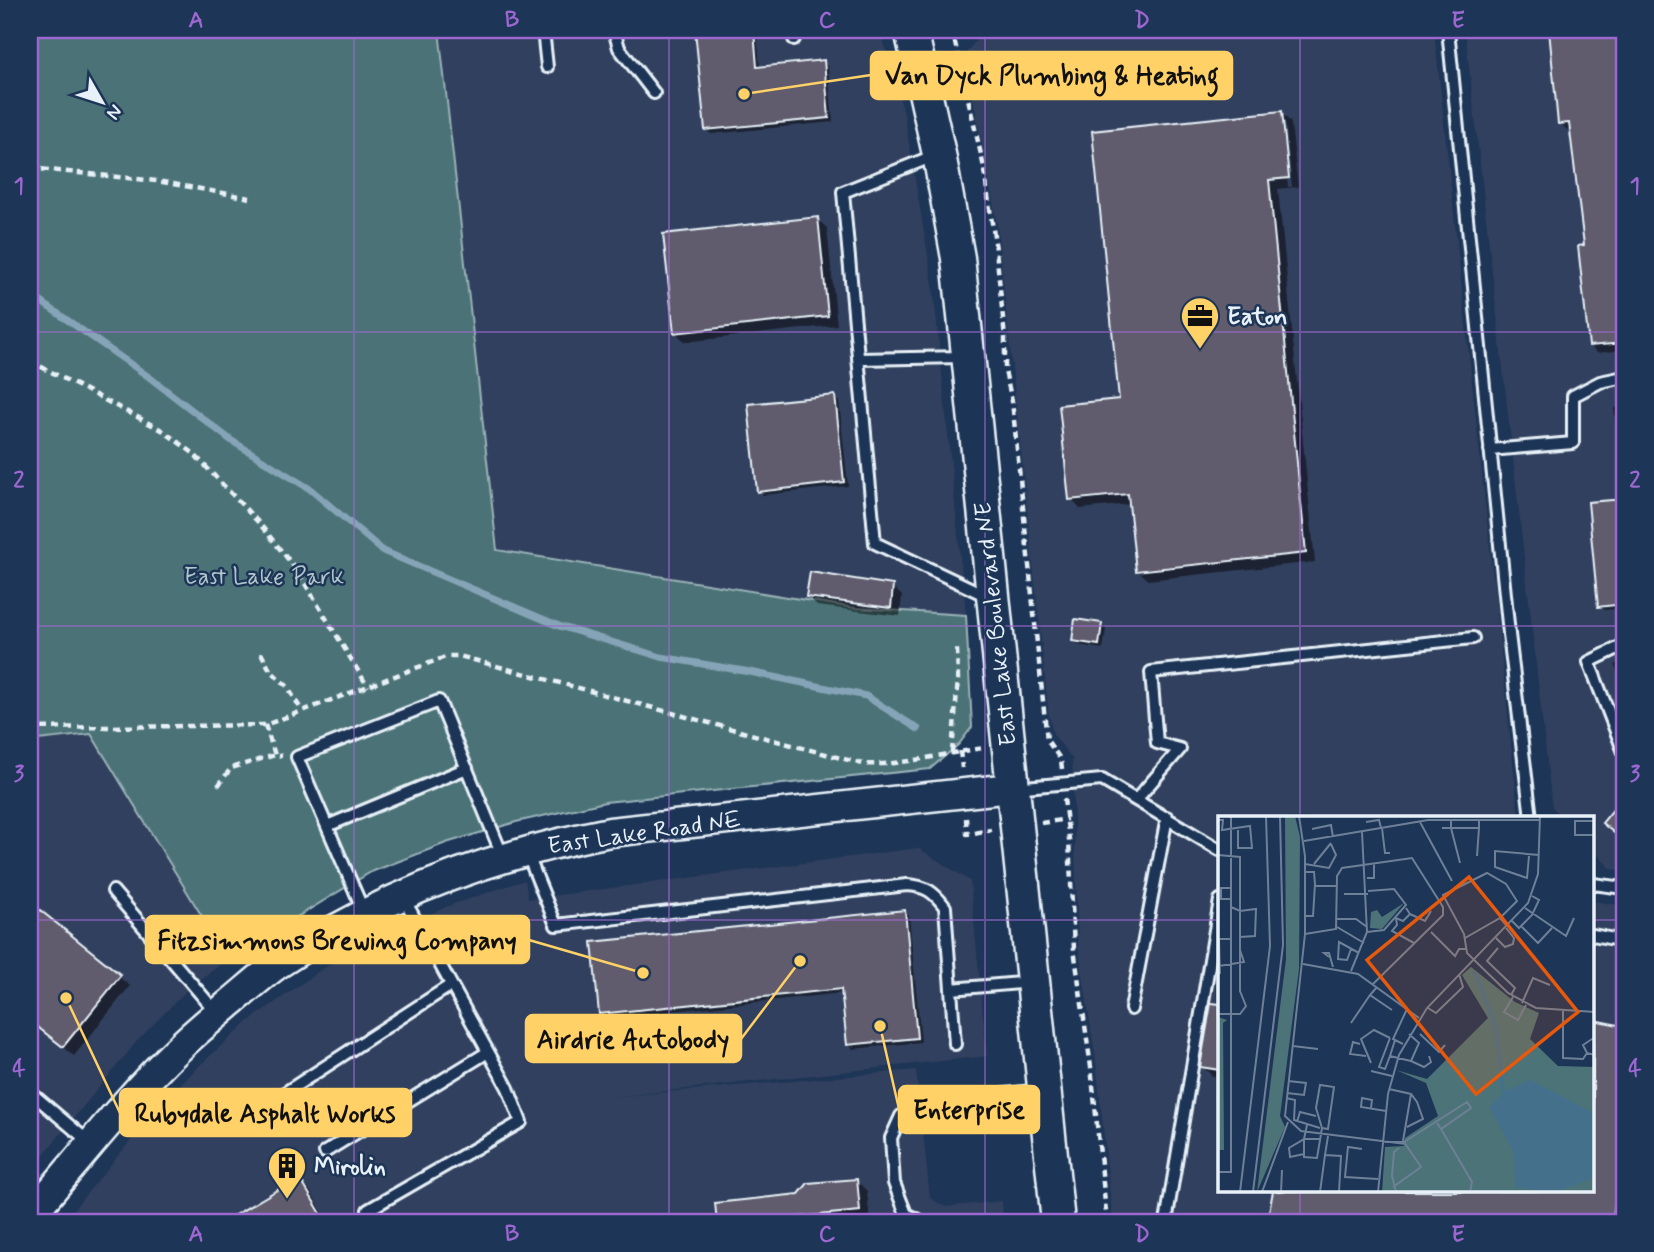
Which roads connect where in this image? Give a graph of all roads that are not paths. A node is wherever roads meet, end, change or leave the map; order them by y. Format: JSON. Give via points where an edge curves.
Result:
{"nodes":[{"id":1,"x":543,"y":30,"type":"edge"},
{"id":2,"x":614,"y":30,"type":"edge"},
{"id":3,"x":911,"y":30,"type":"edge"},
{"id":4,"x":1448,"y":30,"type":"edge"},
{"id":5,"x":547,"y":66,"type":"dead end"},
{"id":6,"x":654,"y":93,"type":"dead end"},
{"id":7,"x":939,"y":154,"type":"junction"},
{"id":8,"x":968,"y":357,"type":"junction"},
{"id":9,"x":858,"y":359,"type":"junction"},
{"id":10,"x":1624,"y":377,"type":"edge"},
{"id":11,"x":1490,"y":450,"type":"junction"},
{"id":12,"x":993,"y":599,"type":"junction"},
{"id":13,"x":1473,"y":638,"type":"dead end"},
{"id":14,"x":1624,"y":645,"type":"edge"},
{"id":15,"x":1624,"y":752,"type":"edge"},
{"id":16,"x":467,"y":768,"type":"junction"},
{"id":17,"x":1012,"y":788,"type":"junction"},
{"id":18,"x":1136,"y":800,"type":"junction"},
{"id":19,"x":1531,"y":816,"type":"edge"},
{"id":20,"x":1167,"y":817,"type":"junction"},
{"id":21,"x":327,"y":825,"type":"junction"},
{"id":22,"x":1218,"y":848,"type":"edge"},
{"id":23,"x":515,"y":854,"type":"junction"},
{"id":24,"x":1594,"y":884,"type":"edge"},
{"id":25,"x":1624,"y":888,"type":"edge"},
{"id":26,"x":113,"y":891,"type":"dead end"},
{"id":27,"x":402,"y":895,"type":"junction"},
{"id":28,"x":364,"y":912,"type":"junction"},
{"id":29,"x":1218,"y":912,"type":"edge"},
{"id":30,"x":1594,"y":935,"type":"edge"},
{"id":31,"x":1624,"y":941,"type":"edge"},
{"id":32,"x":1033,"y":982,"type":"junction"},
{"id":33,"x":451,"y":985,"type":"junction"},
{"id":34,"x":951,"y":989,"type":"junction"},
{"id":35,"x":1131,"y":1009,"type":"dead end"},
{"id":36,"x":218,"y":1014,"type":"junction"},
{"id":37,"x":955,"y":1044,"type":"dead end"},
{"id":38,"x":488,"y":1052,"type":"junction"},
{"id":39,"x":1044,"y":1090,"type":"junction"},
{"id":40,"x":30,"y":1092,"type":"edge"},
{"id":41,"x":283,"y":1094,"type":"dead end"},
{"id":42,"x":91,"y":1144,"type":"junction"},
{"id":43,"x":325,"y":1152,"type":"dead end"},
{"id":44,"x":368,"y":1210,"type":"dead end"},
{"id":45,"x":30,"y":1216,"type":"edge"},
{"id":46,"x":922,"y":1222,"type":"edge"},
{"id":47,"x":1058,"y":1222,"type":"edge"},
{"id":48,"x":1166,"y":1222,"type":"edge"}],
"edges":[{"from":1,"to":5,"type":"lane"},
{"from":2,"to":6,"type":"lane","via":[[619,48]]},
{"from":3,"to":7,"type":"main road","name":"East Lake Boulevard NE"},
{"from":4,"to":11,"type":"lane"},
{"from":7,"to":8,"type":"main road","name":"East Lake Boulevard NE","via":[[958,258]]},
{"from":7,"to":9,"type":"lane","via":[[843,191]]},
{"from":8,"to":9,"type":"lane"},
{"from":8,"to":12,"type":"main road","name":"East Lake Boulevard NE"},
{"from":9,"to":12,"type":"lane","via":[[875,542]]},
{"from":10,"to":11,"type":"lane","via":[[1600,382],[1573,396],[1573,443]]},
{"from":11,"to":19,"type":"lane"},
{"from":12,"to":17,"type":"main road","name":"East Lake Boulevard NE"},
{"from":13,"to":18,"type":"lane","via":[[1151,672],[1157,743],[1180,749]]},
{"from":14,"to":15,"type":"lane","via":[[1589,662]]},
{"from":16,"to":21,"type":"lane"},
{"from":16,"to":21,"type":"lane","via":[[439,701],[297,757]]},
{"from":16,"to":23,"type":"lane"},
{"from":17,"to":18,"type":"lane","via":[[1102,780]]},
{"from":17,"to":23,"type":"street","name":"East Lake Road NE","via":[[610,832]]},
{"from":17,"to":32,"type":"main road","name":"East Lake Boulevard NE"},
{"from":18,"to":20,"type":"lane"},
{"from":20,"to":22,"type":"lane"},
{"from":20,"to":35,"type":"lane"},
{"from":21,"to":28,"type":"lane"},
{"from":23,"to":27,"type":"street","name":"East Lake Road NE"},
{"from":23,"to":34,"type":"lane","via":[[556,925],[922,886],[935,893],[945,907]]},
{"from":24,"to":25,"type":"lane"},
{"from":26,"to":36,"type":"lane"},
{"from":27,"to":28,"type":"street","name":"East Lake Road NE"},
{"from":27,"to":33,"type":"lane"},
{"from":28,"to":36,"type":"street","name":"East Lake Road NE","via":[[276,966]]},
{"from":29,"to":48,"type":"lane"},
{"from":30,"to":31,"type":"lane"},
{"from":32,"to":34,"type":"lane"},
{"from":32,"to":39,"type":"main road","name":"East Lake Boulevard NE"},
{"from":33,"to":38,"type":"lane"},
{"from":33,"to":41,"type":"lane"},
{"from":34,"to":37,"type":"lane"},
{"from":36,"to":42,"type":"street","name":"East Lake Road NE","via":[[181,1045]]},
{"from":38,"to":43,"type":"lane"},
{"from":38,"to":44,"type":"lane","via":[[521,1122]]},
{"from":39,"to":46,"type":"lane","via":[[920,1103],[901,1116],[891,1138],[894,1183],[906,1214]]},
{"from":39,"to":47,"type":"main road","name":"East Lake Boulevard NE"},
{"from":40,"to":42,"type":"lane"},
{"from":42,"to":45,"type":"street","name":"East Lake Road NE"}]}
